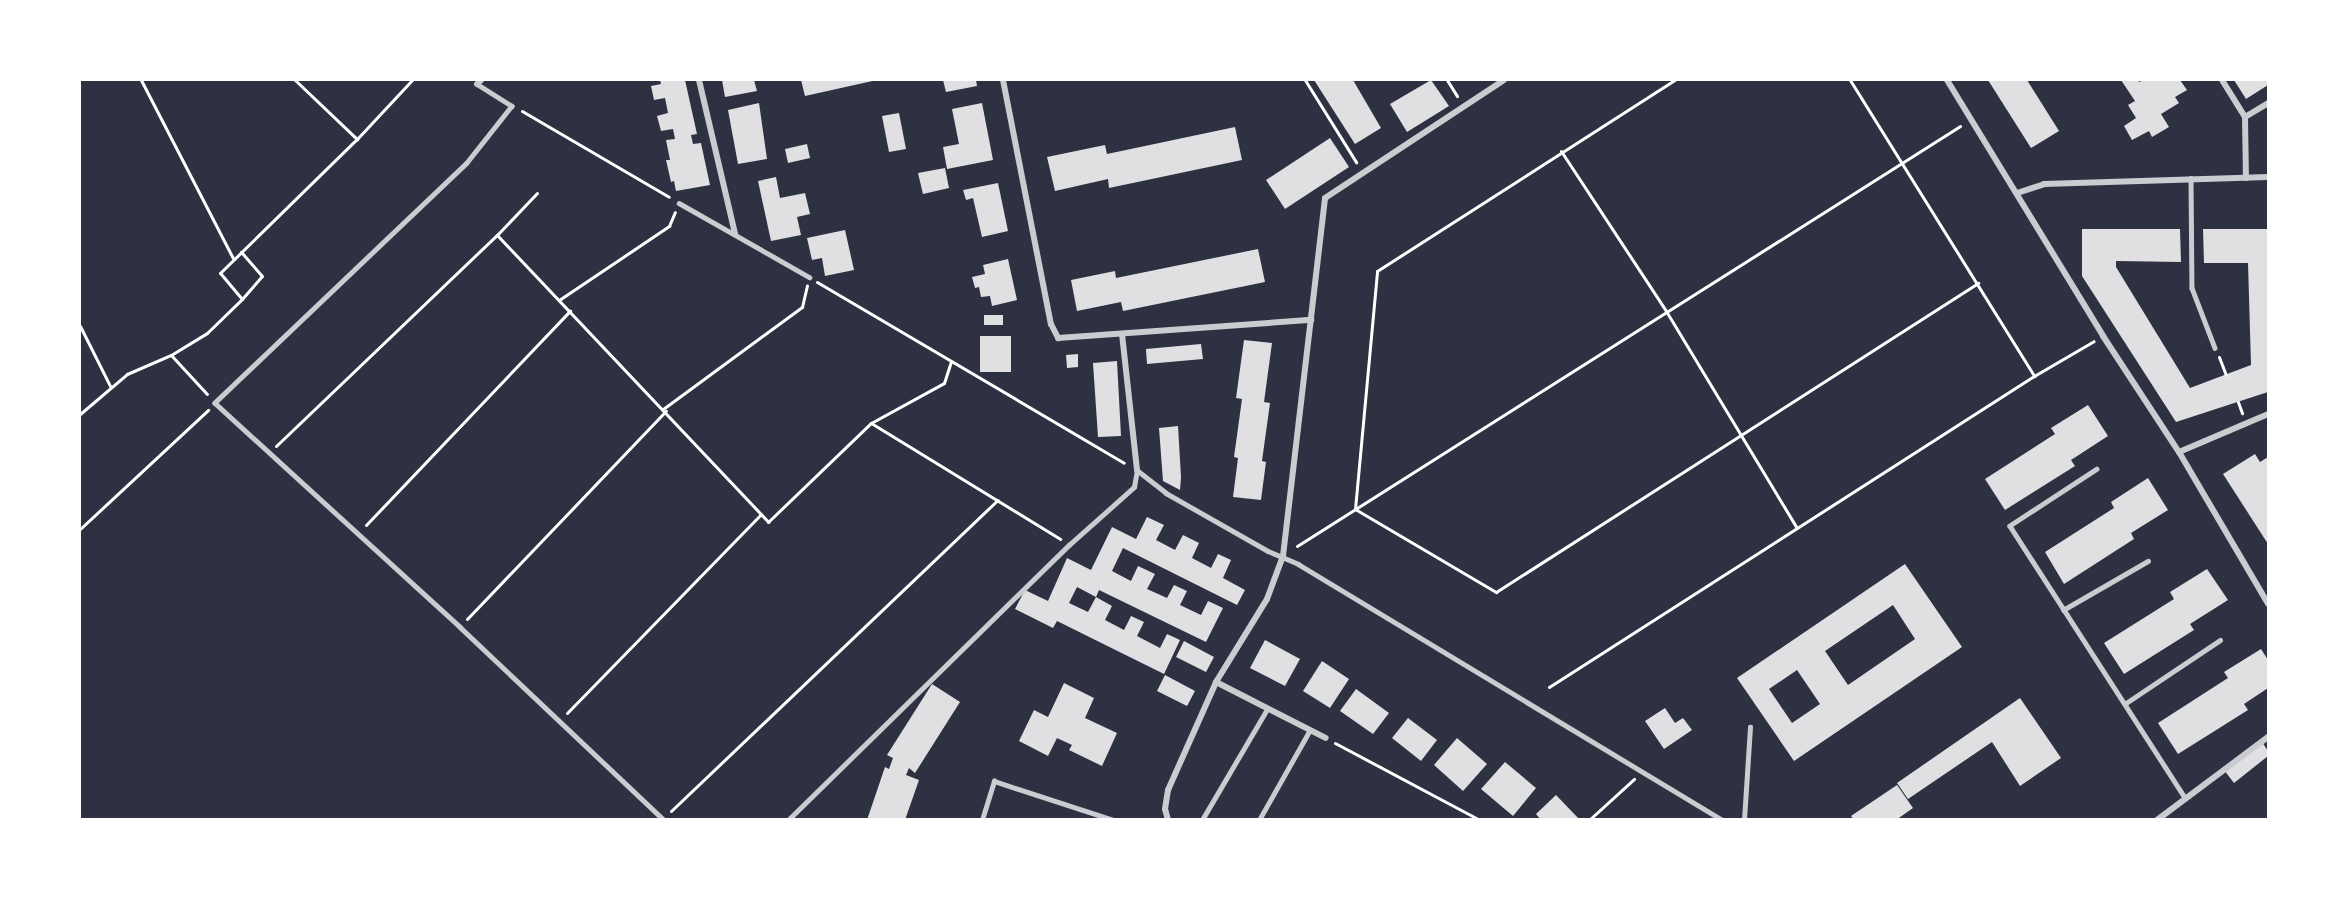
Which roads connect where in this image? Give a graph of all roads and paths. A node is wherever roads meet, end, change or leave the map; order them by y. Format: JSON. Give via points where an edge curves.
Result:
{"nodes":[{"id":1,"x":141,"y":80,"type":"edge"},
{"id":2,"x":295,"y":80,"type":"edge"},
{"id":3,"x":412,"y":80,"type":"edge"},
{"id":4,"x":699,"y":80,"type":"edge"},
{"id":5,"x":1003,"y":80,"type":"edge"},
{"id":6,"x":1305,"y":80,"type":"edge"},
{"id":7,"x":1447,"y":80,"type":"edge"},
{"id":8,"x":1503,"y":80,"type":"edge"},
{"id":9,"x":1675,"y":80,"type":"edge"},
{"id":10,"x":1850,"y":80,"type":"edge"},
{"id":11,"x":1947,"y":80,"type":"edge"},
{"id":12,"x":2222,"y":80,"type":"edge"},
{"id":13,"x":479,"y":82,"type":"edge"},
{"id":14,"x":2268,"y":103,"type":"edge"},
{"id":15,"x":512,"y":106,"type":"junction"},
{"id":16,"x":1462,"y":106,"type":"junction"},
{"id":17,"x":2245,"y":117,"type":"junction"},
{"id":18,"x":1971,"y":119,"type":"junction"},
{"id":19,"x":357,"y":139,"type":"junction"},
{"id":20,"x":1561,"y":151,"type":"junction"},
{"id":21,"x":1901,"y":161,"type":"junction"},
{"id":22,"x":1361,"y":172,"type":"junction"},
{"id":23,"x":2268,"y":177,"type":"edge"},
{"id":24,"x":2191,"y":178,"type":"junction"},
{"id":25,"x":2246,"y":178,"type":"junction"},
{"id":26,"x":537,"y":193,"type":"dead end"},
{"id":27,"x":2018,"y":193,"type":"junction"},
{"id":28,"x":679,"y":203,"type":"junction"},
{"id":29,"x":735,"y":234,"type":"junction"},
{"id":30,"x":497,"y":235,"type":"junction"},
{"id":31,"x":241,"y":252,"type":"junction"},
{"id":32,"x":233,"y":258,"type":"junction"},
{"id":33,"x":809,"y":277,"type":"junction"},
{"id":34,"x":1978,"y":284,"type":"junction"},
{"id":35,"x":242,"y":299,"type":"junction"},
{"id":36,"x":559,"y":300,"type":"junction"},
{"id":37,"x":571,"y":310,"type":"junction"},
{"id":38,"x":1666,"y":311,"type":"junction"},
{"id":39,"x":1311,"y":320,"type":"junction"},
{"id":40,"x":80,"y":326,"type":"edge"},
{"id":41,"x":1122,"y":334,"type":"junction"},
{"id":42,"x":2103,"y":336,"type":"junction"},
{"id":43,"x":2215,"y":348,"type":"joint"},
{"id":44,"x":171,"y":355,"type":"junction"},
{"id":45,"x":951,"y":362,"type":"junction"},
{"id":46,"x":2226,"y":375,"type":"dead end"},
{"id":47,"x":2034,"y":376,"type":"junction"},
{"id":48,"x":110,"y":386,"type":"junction"},
{"id":49,"x":215,"y":403,"type":"junction"},
{"id":50,"x":665,"y":410,"type":"junction"},
{"id":51,"x":80,"y":414,"type":"edge"},
{"id":52,"x":2268,"y":414,"type":"edge"},
{"id":53,"x":871,"y":423,"type":"junction"},
{"id":54,"x":1741,"y":435,"type":"junction"},
{"id":55,"x":2179,"y":452,"type":"junction"},
{"id":56,"x":269,"y":453,"type":"junction"},
{"id":57,"x":2097,"y":469,"type":"dead end"},
{"id":58,"x":1137,"y":470,"type":"junction"},
{"id":59,"x":998,"y":500,"type":"junction"},
{"id":60,"x":1354,"y":509,"type":"junction"},
{"id":61,"x":761,"y":514,"type":"junction"},
{"id":62,"x":1797,"y":528,"type":"junction"},
{"id":63,"x":80,"y":529,"type":"edge"},
{"id":64,"x":358,"y":533,"type":"junction"},
{"id":65,"x":1069,"y":545,"type":"junction"},
{"id":66,"x":1283,"y":556,"type":"junction"},
{"id":67,"x":2148,"y":561,"type":"dead end"},
{"id":68,"x":2268,"y":604,"type":"edge"},
{"id":69,"x":2063,"y":610,"type":"junction"},
{"id":70,"x":460,"y":627,"type":"junction"},
{"id":71,"x":2220,"y":640,"type":"dead end"},
{"id":72,"x":1216,"y":682,"type":"junction"},
{"id":73,"x":1548,"y":687,"type":"dead end"},
{"id":74,"x":2126,"y":703,"type":"junction"},
{"id":75,"x":1267,"y":709,"type":"junction"},
{"id":76,"x":559,"y":721,"type":"junction"},
{"id":77,"x":1750,"y":727,"type":"dead end"},
{"id":78,"x":1310,"y":730,"type":"junction"},
{"id":79,"x":2268,"y":736,"type":"edge"},
{"id":80,"x":1326,"y":738,"type":"joint"},
{"id":81,"x":1642,"y":772,"type":"junction"},
{"id":82,"x":2185,"y":798,"type":"junction"},
{"id":83,"x":663,"y":819,"type":"edge"},
{"id":84,"x":788,"y":819,"type":"edge"},
{"id":85,"x":982,"y":819,"type":"edge"},
{"id":86,"x":1113,"y":819,"type":"edge"},
{"id":87,"x":1168,"y":819,"type":"edge"},
{"id":88,"x":1202,"y":819,"type":"edge"},
{"id":89,"x":1259,"y":819,"type":"edge"},
{"id":90,"x":1479,"y":819,"type":"edge"},
{"id":91,"x":1589,"y":819,"type":"edge"},
{"id":92,"x":1723,"y":819,"type":"edge"},
{"id":93,"x":1744,"y":819,"type":"edge"},
{"id":94,"x":2157,"y":819,"type":"edge"}],
"edges":[{"from":1,"to":32,"type":"path"},
{"from":2,"to":19,"type":"path"},
{"from":3,"to":19,"type":"path"},
{"from":4,"to":29,"type":"street"},
{"from":5,"to":41,"type":"street","via":[[1051,324],[1058,338]]},
{"from":6,"to":22,"type":"path"},
{"from":7,"to":16,"type":"path"},
{"from":8,"to":16,"type":"street"},
{"from":9,"to":20,"type":"path"},
{"from":10,"to":21,"type":"path"},
{"from":11,"to":18,"type":"street"},
{"from":12,"to":17,"type":"street"},
{"from":13,"to":15,"type":"lane"},
{"from":14,"to":17,"type":"street"},
{"from":15,"to":28,"type":"path"},
{"from":15,"to":49,"type":"lane","via":[[467,163]]},
{"from":16,"to":22,"type":"street"},
{"from":17,"to":25,"type":"street"},
{"from":18,"to":21,"type":"path"},
{"from":18,"to":27,"type":"street"},
{"from":19,"to":31,"type":"path"},
{"from":20,"to":38,"type":"path"},
{"from":20,"to":60,"type":"path","via":[[1377,271]]},
{"from":21,"to":34,"type":"path"},
{"from":21,"to":38,"type":"path"},
{"from":22,"to":39,"type":"street","via":[[1326,198]]},
{"from":23,"to":25,"type":"street"},
{"from":24,"to":25,"type":"street"},
{"from":24,"to":27,"type":"street","via":[[2044,184]]},
{"from":24,"to":43,"type":"lane","via":[[2192,288]]},
{"from":26,"to":30,"type":"path"},
{"from":27,"to":42,"type":"street"},
{"from":28,"to":29,"type":"lane"},
{"from":28,"to":36,"type":"path","via":[[669,226]]},
{"from":29,"to":33,"type":"lane"},
{"from":30,"to":36,"type":"path"},
{"from":30,"to":56,"type":"path"},
{"from":31,"to":32,"type":"path"},
{"from":31,"to":35,"type":"path","via":[[262,276]]},
{"from":32,"to":35,"type":"path","via":[[220,273]]},
{"from":33,"to":45,"type":"path"},
{"from":33,"to":50,"type":"path","via":[[802,307]]},
{"from":34,"to":47,"type":"path"},
{"from":34,"to":54,"type":"path"},
{"from":35,"to":44,"type":"path","via":[[207,333]]},
{"from":36,"to":37,"type":"path"},
{"from":37,"to":50,"type":"path"},
{"from":37,"to":64,"type":"path"},
{"from":38,"to":54,"type":"path"},
{"from":38,"to":60,"type":"path"},
{"from":39,"to":41,"type":"street"},
{"from":39,"to":66,"type":"street"},
{"from":40,"to":48,"type":"path"},
{"from":41,"to":58,"type":"street"},
{"from":42,"to":47,"type":"path"},
{"from":42,"to":55,"type":"street"},
{"from":43,"to":46,"type":"path"},
{"from":44,"to":48,"type":"path"},
{"from":44,"to":49,"type":"path"},
{"from":45,"to":53,"type":"path","via":[[944,383]]},
{"from":45,"to":58,"type":"path"},
{"from":47,"to":62,"type":"path"},
{"from":48,"to":51,"type":"path"},
{"from":49,"to":56,"type":"lane"},
{"from":49,"to":63,"type":"path"},
{"from":50,"to":61,"type":"path"},
{"from":50,"to":70,"type":"path"},
{"from":52,"to":55,"type":"street"},
{"from":53,"to":59,"type":"path"},
{"from":53,"to":61,"type":"path","via":[[768,522]]},
{"from":54,"to":60,"type":"path","via":[[1496,592]]},
{"from":54,"to":62,"type":"path"},
{"from":55,"to":68,"type":"street"},
{"from":56,"to":64,"type":"lane"},
{"from":57,"to":69,"type":"lane","via":[[2010,526]]},
{"from":58,"to":65,"type":"lane","via":[[1134,487]]},
{"from":58,"to":66,"type":"lane","via":[[1166,493]]},
{"from":59,"to":65,"type":"path"},
{"from":59,"to":83,"type":"path"},
{"from":60,"to":66,"type":"path"},
{"from":61,"to":76,"type":"path"},
{"from":62,"to":73,"type":"path"},
{"from":64,"to":70,"type":"lane"},
{"from":65,"to":84,"type":"lane"},
{"from":66,"to":72,"type":"street","via":[[1267,598]]},
{"from":66,"to":81,"type":"lane"},
{"from":67,"to":69,"type":"lane"},
{"from":69,"to":74,"type":"lane"},
{"from":70,"to":76,"type":"lane"},
{"from":71,"to":74,"type":"lane"},
{"from":72,"to":75,"type":"street"},
{"from":72,"to":87,"type":"street","via":[[1168,790]]},
{"from":74,"to":82,"type":"lane"},
{"from":75,"to":78,"type":"street"},
{"from":75,"to":88,"type":"lane"},
{"from":76,"to":83,"type":"lane"},
{"from":77,"to":93,"type":"lane"},
{"from":78,"to":80,"type":"street"},
{"from":78,"to":89,"type":"lane"},
{"from":79,"to":82,"type":"street"},
{"from":80,"to":90,"type":"path"},
{"from":81,"to":91,"type":"path"},
{"from":81,"to":92,"type":"lane"},
{"from":82,"to":94,"type":"street"},
{"from":85,"to":86,"type":"lane","via":[[994,781]]}]}
